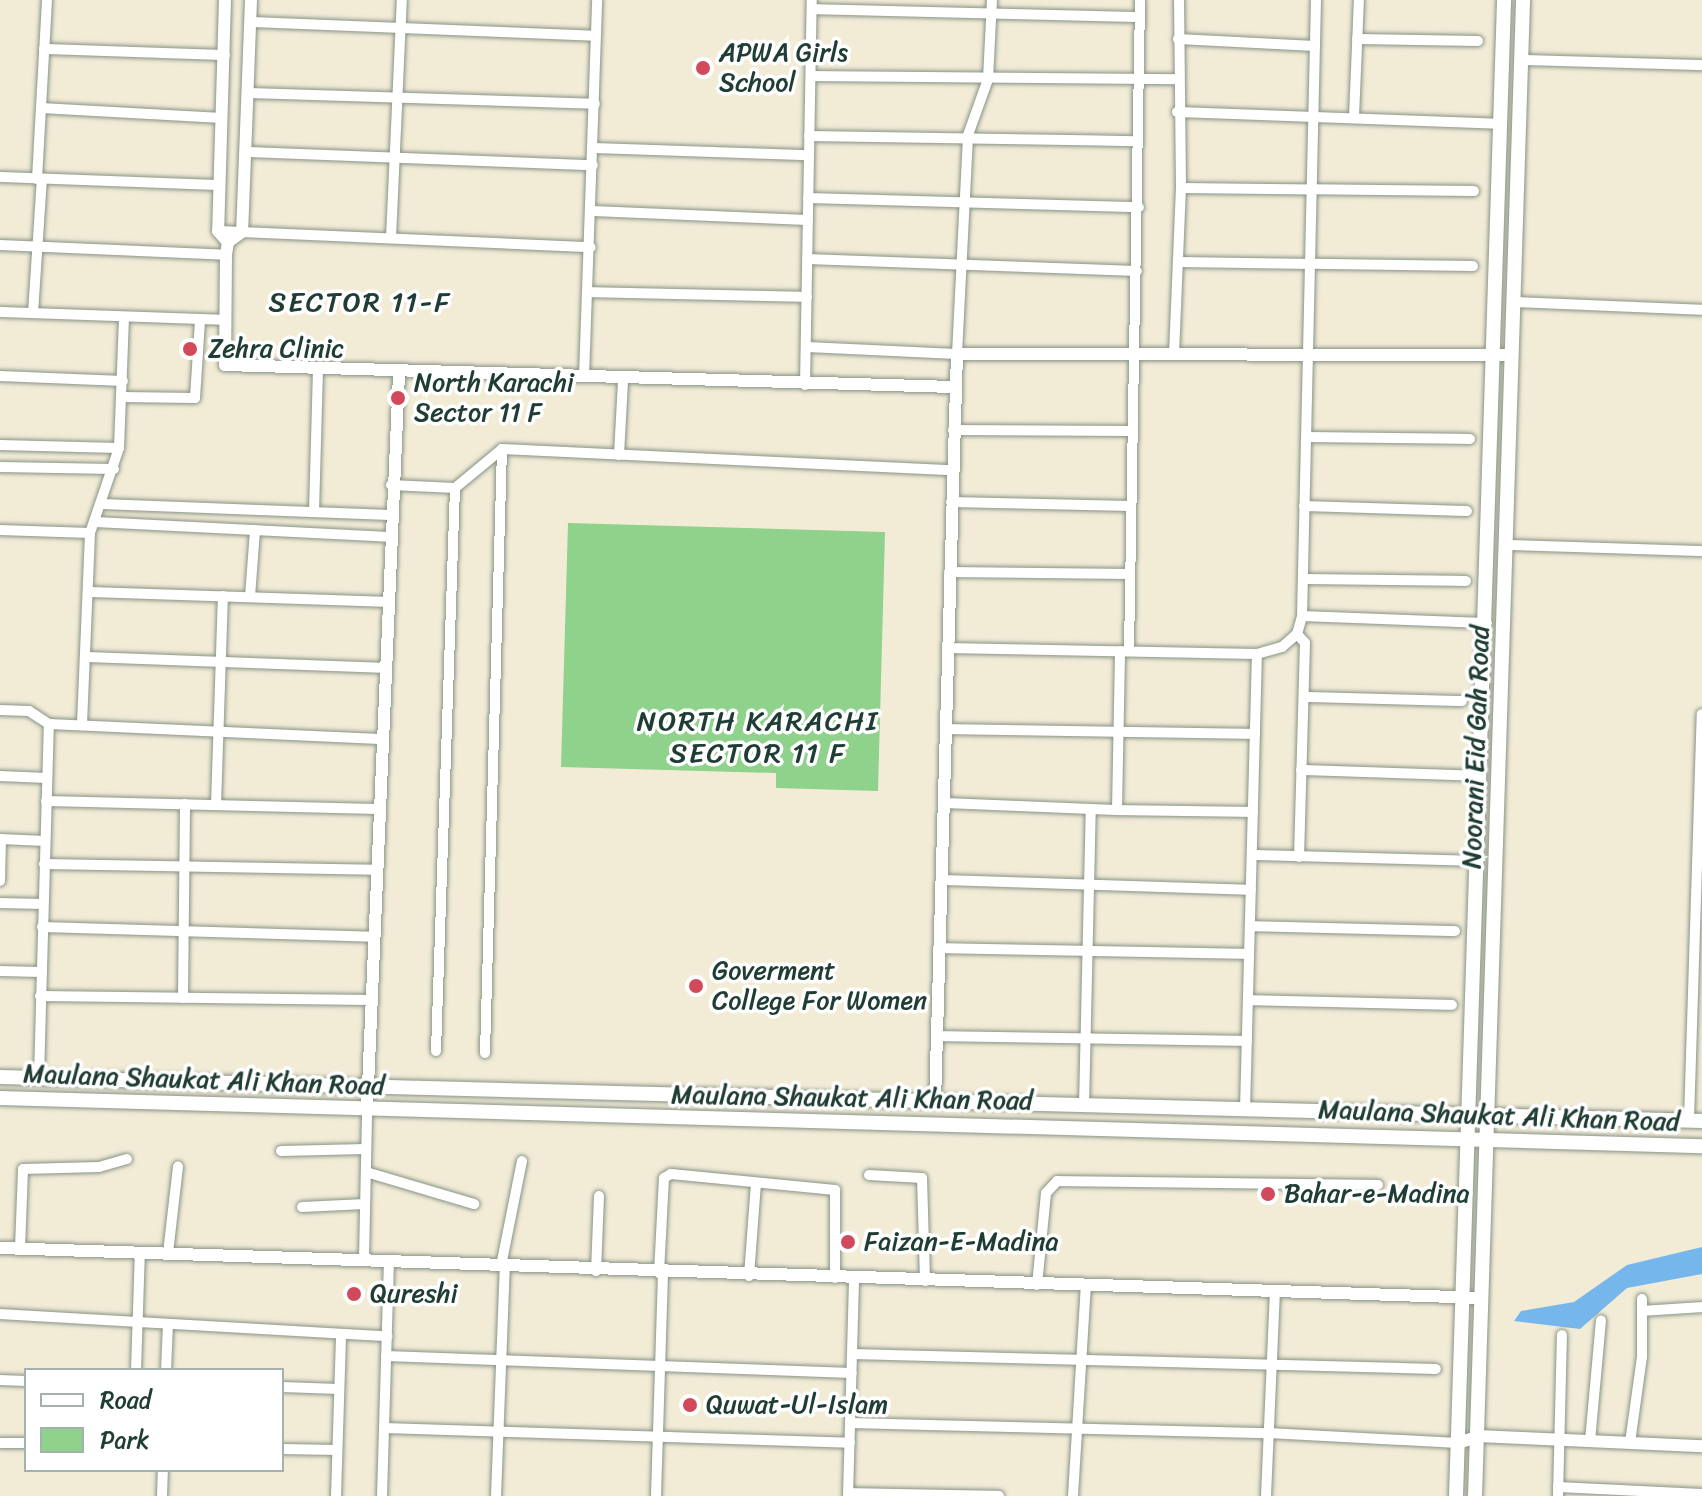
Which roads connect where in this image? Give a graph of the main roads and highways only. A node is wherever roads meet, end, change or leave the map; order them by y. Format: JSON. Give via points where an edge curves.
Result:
{"nodes":[{"id":1,"x":1504,"y":0,"type":"edge"},
{"id":2,"x":1523,"y":0,"type":"edge"},
{"id":3,"x":0,"y":1077,"type":"edge"},
{"id":4,"x":0,"y":1098,"type":"edge"},
{"id":5,"x":1466,"y":1113,"type":"junction"},
{"id":6,"x":1486,"y":1114,"type":"junction"},
{"id":7,"x":1696,"y":1120,"type":"edge"},
{"id":8,"x":1465,"y":1138,"type":"junction"},
{"id":9,"x":1485,"y":1138,"type":"junction"},
{"id":10,"x":1702,"y":1146,"type":"edge"},
{"id":11,"x":1456,"y":1496,"type":"edge"},
{"id":12,"x":1475,"y":1496,"type":"edge"}],
"edges":[{"from":1,"to":5,"type":"main road","name":"Noorani Eid Gah Road","via":[[1487,623]]},
{"from":2,"to":6,"type":"main road","name":"Noorani Eid Gah Road"},
{"from":3,"to":5,"type":"main road","name":"Maulana Shaukat Ali Khan Road"},
{"from":4,"to":8,"type":"main road","name":"Maulana Shaukat Ali Khan Road"},
{"from":5,"to":6,"type":"main road","name":"Maulana Shaukat Ali Khan Road"},
{"from":5,"to":8,"type":"main road","name":"Noorani Eid Gah Road"},
{"from":6,"to":7,"type":"main road","name":"Maulana Shaukat Ali Khan Road"},
{"from":6,"to":9,"type":"main road","name":"Noorani Eid Gah Road"},
{"from":8,"to":9,"type":"main road","name":"Maulana Shaukat Ali Khan Road"},
{"from":8,"to":11,"type":"main road","name":"Noorani Eid Gah Road"},
{"from":9,"to":10,"type":"main road","name":"Maulana Shaukat Ali Khan Road"},
{"from":9,"to":12,"type":"main road","name":"Noorani Eid Gah Road"}]}
